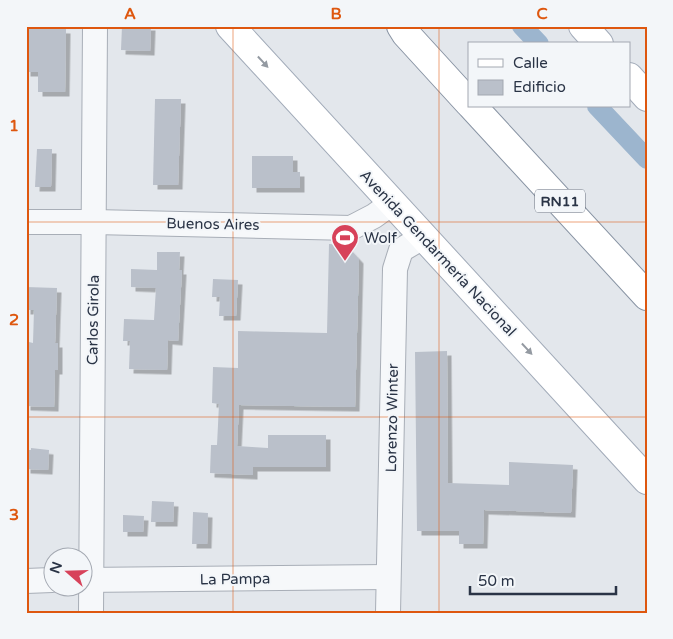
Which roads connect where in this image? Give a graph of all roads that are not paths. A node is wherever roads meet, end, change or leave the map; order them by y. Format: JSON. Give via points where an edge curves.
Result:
{"nodes":[{"id":1,"x":95,"y":26,"type":"edge"},
{"id":2,"x":230,"y":26,"type":"edge"},
{"id":3,"x":583,"y":26,"type":"edge"},
{"id":4,"x":401,"y":29,"type":"edge"},
{"id":5,"x":597,"y":42,"type":"edge"},
{"id":6,"x":630,"y":78,"type":"edge"},
{"id":7,"x":647,"y":97,"type":"edge"},
{"id":8,"x":468,"y":102,"type":"edge"},
{"id":9,"x":474,"y":108,"type":"edge"},
{"id":10,"x":392,"y":203,"type":"junction"},
{"id":11,"x":26,"y":222,"type":"edge"},
{"id":12,"x":94,"y":222,"type":"junction"},
{"id":13,"x":423,"y":237,"type":"junction"},
{"id":14,"x":647,"y":296,"type":"edge"},
{"id":15,"x":647,"y":480,"type":"edge"},
{"id":16,"x":88,"y":546,"type":"edge"},
{"id":17,"x":388,"y":577,"type":"junction"},
{"id":18,"x":26,"y":580,"type":"edge"},
{"id":19,"x":42,"y":580,"type":"edge"},
{"id":20,"x":92,"y":580,"type":"edge"},
{"id":21,"x":89,"y":596,"type":"edge"},
{"id":22,"x":91,"y":613,"type":"edge"},
{"id":23,"x":388,"y":613,"type":"edge"}],
"edges":[{"from":1,"to":12,"type":"street","name":"Carlos Girola"},
{"from":2,"to":10,"type":"main road","name":"Avenida Gendarmería Nacional","one_way":true},
{"from":3,"to":5,"type":"main road"},
{"from":4,"to":8,"type":"main road"},
{"from":6,"to":7,"type":"main road"},
{"from":9,"to":14,"type":"main road","number":"RN11"},
{"from":10,"to":12,"type":"street","name":"Buenos Aires","via":[[351,228]]},
{"from":10,"to":13,"type":"main road","name":"Avenida Gendarmería Nacional"},
{"from":11,"to":12,"type":"street","name":"Buenos Aires"},
{"from":12,"to":16,"type":"street","name":"Carlos Girola"},
{"from":13,"to":15,"type":"main road","name":"Avenida Gendarmería Nacional","one_way":true},
{"from":13,"to":17,"type":"street","name":"Lorenzo Winter","via":[[401,250],[395,269]]},
{"from":17,"to":20,"type":"street","name":"La Pampa"},
{"from":17,"to":23,"type":"street","name":"Lorenzo Winter"},
{"from":18,"to":19,"type":"street"},
{"from":21,"to":22,"type":"street","name":"Carlos Girola"}]}
